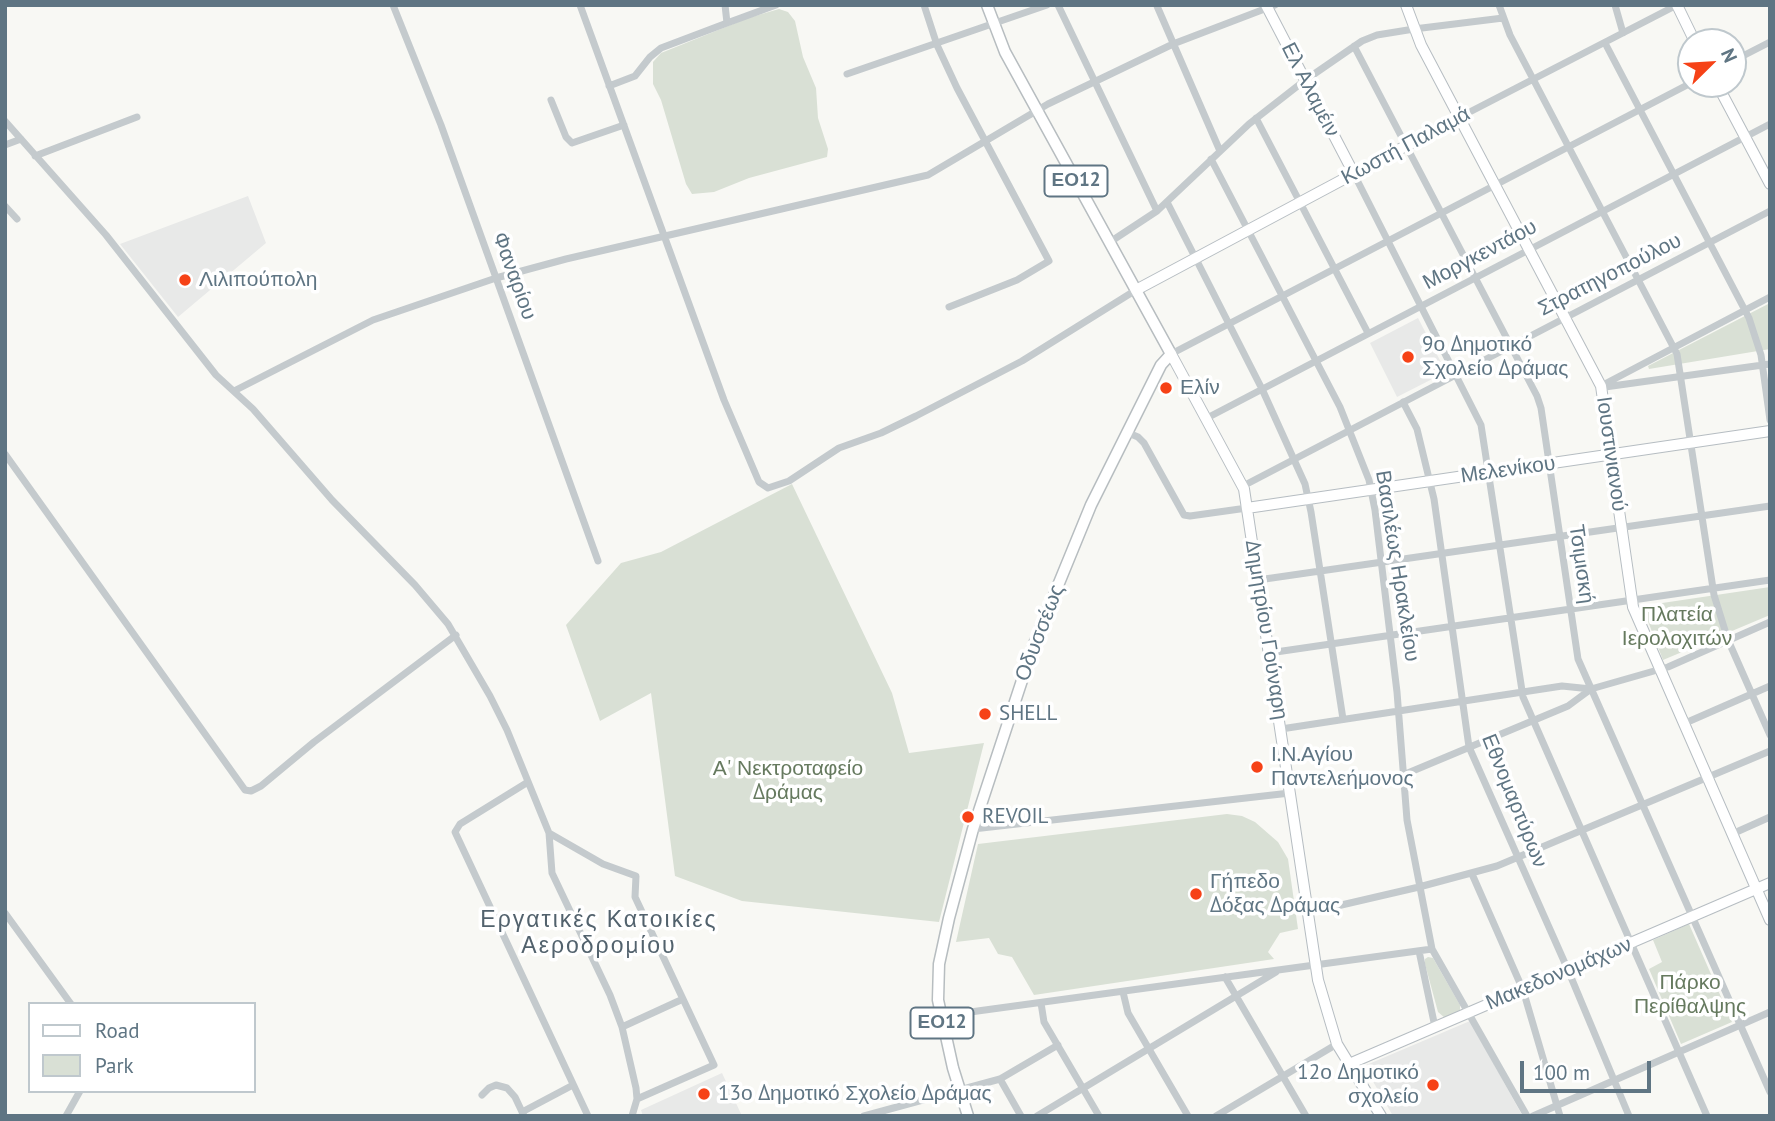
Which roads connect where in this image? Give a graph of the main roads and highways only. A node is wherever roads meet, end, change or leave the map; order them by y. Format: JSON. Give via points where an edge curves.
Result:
{"nodes":[{"id":1,"x":987,"y":5,"type":"edge"},
{"id":2,"x":968,"y":1116,"type":"edge"}],
"edges":[{"from":1,"to":2,"type":"main road","name":"Οδυσσέως","number":"ΕΟ12","via":[[1001,45],[1171,354],[1126,432],[1073,546],[1028,657],[973,829],[937,982],[941,1016]]}]}
